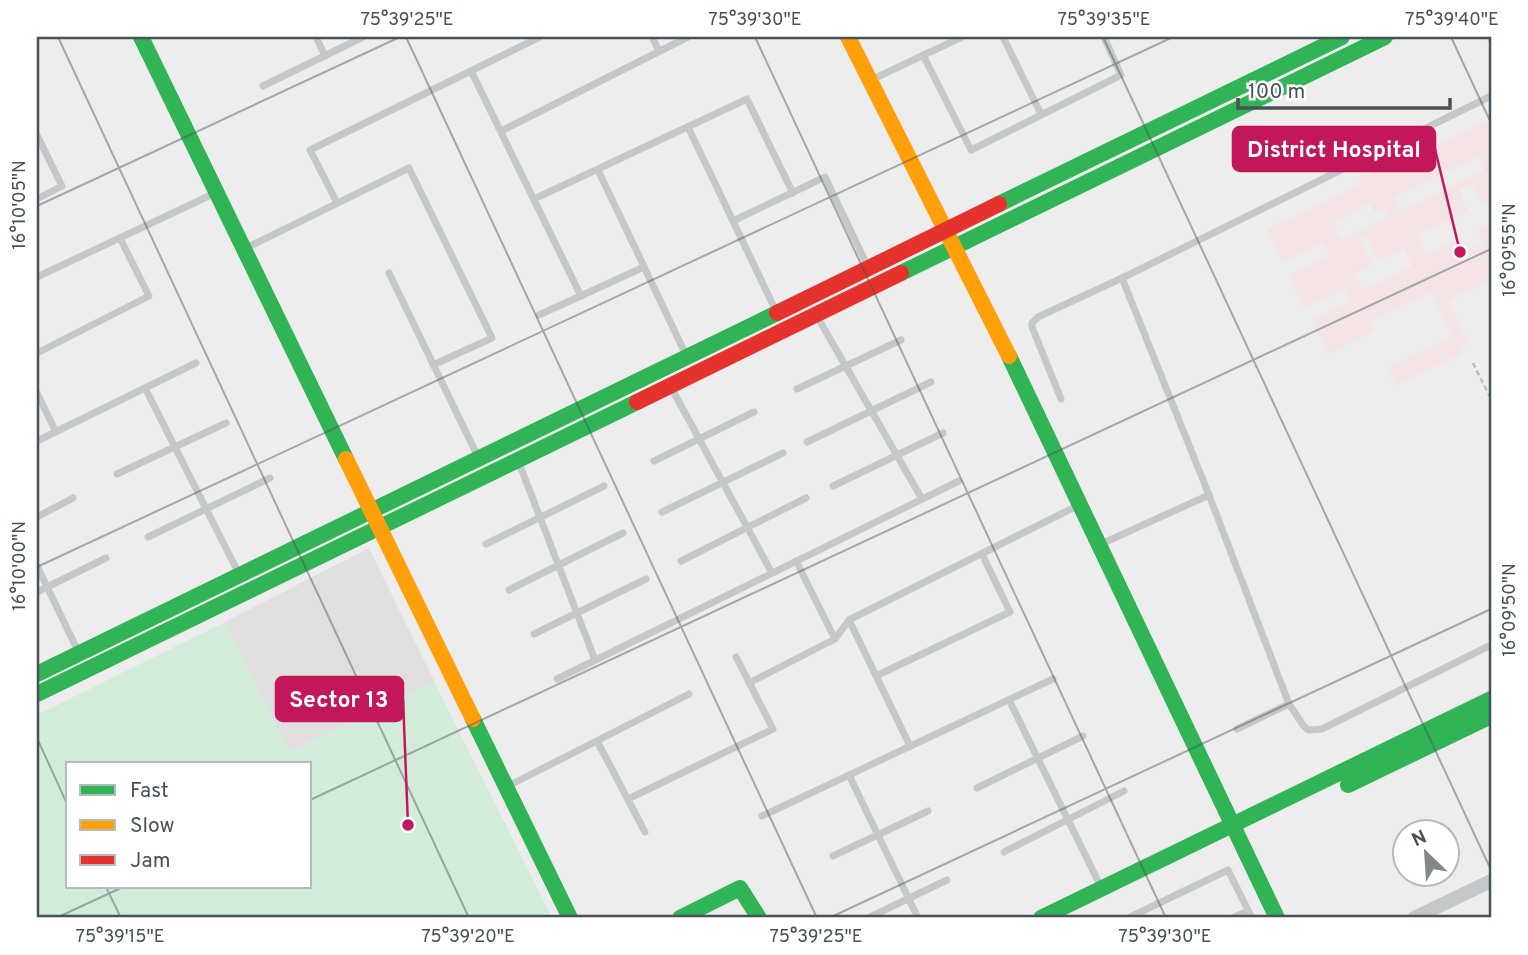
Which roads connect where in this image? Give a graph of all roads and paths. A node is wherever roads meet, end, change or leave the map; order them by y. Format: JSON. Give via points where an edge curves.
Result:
{"nodes":[{"id":1,"x":141,"y":37,"type":"edge"},
{"id":2,"x":316,"y":37,"type":"edge"},
{"id":3,"x":363,"y":37,"type":"edge"},
{"id":4,"x":540,"y":37,"type":"edge"},
{"id":5,"x":652,"y":37,"type":"edge"},
{"id":6,"x":688,"y":37,"type":"edge"},
{"id":7,"x":848,"y":37,"type":"edge"},
{"id":8,"x":962,"y":37,"type":"edge"},
{"id":9,"x":1003,"y":37,"type":"edge"},
{"id":10,"x":1104,"y":37,"type":"edge"},
{"id":11,"x":1342,"y":37,"type":"edge"},
{"id":12,"x":1385,"y":37,"type":"edge"},
{"id":13,"x":528,"y":39,"type":"edge"},
{"id":14,"x":659,"y":51,"type":"junction"},
{"id":15,"x":923,"y":55,"type":"junction"},
{"id":16,"x":325,"y":56,"type":"junction"},
{"id":17,"x":471,"y":71,"type":"junction"},
{"id":18,"x":870,"y":81,"type":"junction"},
{"id":19,"x":263,"y":86,"type":"dead end"},
{"id":20,"x":1491,"y":96,"type":"edge"},
{"id":21,"x":1041,"y":114,"type":"junction"},
{"id":22,"x":688,"y":127,"type":"junction"},
{"id":23,"x":501,"y":131,"type":"junction"},
{"id":24,"x":37,"y":135,"type":"edge"},
{"id":25,"x":598,"y":170,"type":"junction"},
{"id":26,"x":217,"y":192,"type":"junction"},
{"id":27,"x":793,"y":193,"type":"junction"},
{"id":28,"x":37,"y":199,"type":"edge"},
{"id":29,"x":534,"y":200,"type":"junction"},
{"id":30,"x":337,"y":203,"type":"junction"},
{"id":31,"x":733,"y":222,"type":"junction"},
{"id":32,"x":946,"y":230,"type":"junction"},
{"id":33,"x":120,"y":238,"type":"junction"},
{"id":34,"x":954,"y":247,"type":"junction"},
{"id":35,"x":244,"y":249,"type":"junction"},
{"id":36,"x":644,"y":267,"type":"junction"},
{"id":37,"x":868,"y":267,"type":"junction"},
{"id":38,"x":389,"y":273,"type":"dead end"},
{"id":39,"x":37,"y":277,"type":"edge"},
{"id":40,"x":1122,"y":278,"type":"junction"},
{"id":41,"x":581,"y":296,"type":"junction"},
{"id":42,"x":776,"y":312,"type":"junction"},
{"id":43,"x":816,"y":314,"type":"junction"},
{"id":44,"x":540,"y":315,"type":"dead end"},
{"id":45,"x":901,"y":340,"type":"dead end"},
{"id":46,"x":37,"y":353,"type":"edge"},
{"id":47,"x":687,"y":356,"type":"junction"},
{"id":48,"x":196,"y":363,"type":"dead end"},
{"id":49,"x":1473,"y":363,"type":"dead end"},
{"id":50,"x":433,"y":365,"type":"junction"},
{"id":51,"x":846,"y":366,"type":"junction"},
{"id":52,"x":931,"y":382,"type":"dead end"},
{"id":53,"x":670,"y":385,"type":"junction"},
{"id":54,"x":145,"y":388,"type":"junction"},
{"id":55,"x":797,"y":389,"type":"dead end"},
{"id":56,"x":37,"y":393,"type":"edge"},
{"id":57,"x":1061,"y":399,"type":"dead end"},
{"id":58,"x":1491,"y":399,"type":"edge"},
{"id":59,"x":871,"y":411,"type":"junction"},
{"id":60,"x":754,"y":412,"type":"dead end"},
{"id":61,"x":226,"y":423,"type":"dead end"},
{"id":62,"x":56,"y":432,"type":"junction"},
{"id":63,"x":943,"y":433,"type":"dead end"},
{"id":64,"x":699,"y":439,"type":"junction"},
{"id":65,"x":37,"y":442,"type":"edge"},
{"id":66,"x":807,"y":442,"type":"dead end"},
{"id":67,"x":175,"y":447,"type":"junction"},
{"id":68,"x":783,"y":453,"type":"dead end"},
{"id":69,"x":897,"y":455,"type":"junction"},
{"id":70,"x":478,"y":457,"type":"junction"},
{"id":71,"x":517,"y":459,"type":"junction"},
{"id":72,"x":653,"y":461,"type":"dead end"},
{"id":73,"x":117,"y":474,"type":"dead end"},
{"id":74,"x":270,"y":478,"type":"dead end"},
{"id":75,"x":959,"y":481,"type":"dead end"},
{"id":76,"x":722,"y":482,"type":"junction"},
{"id":77,"x":604,"y":486,"type":"dead end"},
{"id":78,"x":833,"y":486,"type":"dead end"},
{"id":79,"x":1209,"y":495,"type":"junction"},
{"id":80,"x":73,"y":498,"type":"dead end"},
{"id":81,"x":806,"y":498,"type":"dead end"},
{"id":82,"x":922,"y":499,"type":"junction"},
{"id":83,"x":1080,"y":505,"type":"junction"},
{"id":84,"x":206,"y":509,"type":"junction"},
{"id":85,"x":371,"y":510,"type":"junction"},
{"id":86,"x":662,"y":512,"type":"dead end"},
{"id":87,"x":37,"y":517,"type":"edge"},
{"id":88,"x":540,"y":517,"type":"junction"},
{"id":89,"x":379,"y":526,"type":"junction"},
{"id":90,"x":747,"y":528,"type":"junction"},
{"id":91,"x":624,"y":533,"type":"dead end"},
{"id":92,"x":148,"y":537,"type":"dead end"},
{"id":93,"x":486,"y":544,"type":"dead end"},
{"id":94,"x":1099,"y":545,"type":"junction"},
{"id":95,"x":982,"y":554,"type":"junction"},
{"id":96,"x":106,"y":558,"type":"dead end"},
{"id":97,"x":681,"y":561,"type":"dead end"},
{"id":98,"x":796,"y":561,"type":"junction"},
{"id":99,"x":558,"y":565,"type":"junction"},
{"id":100,"x":37,"y":566,"type":"edge"},
{"id":101,"x":772,"y":573,"type":"junction"},
{"id":102,"x":239,"y":574,"type":"junction"},
{"id":103,"x":646,"y":579,"type":"dead end"},
{"id":104,"x":47,"y":587,"type":"junction"},
{"id":105,"x":509,"y":590,"type":"dead end"},
{"id":106,"x":37,"y":592,"type":"edge"},
{"id":107,"x":577,"y":613,"type":"junction"},
{"id":108,"x":849,"y":620,"type":"junction"},
{"id":109,"x":534,"y":634,"type":"dead end"},
{"id":110,"x":835,"y":639,"type":"junction"},
{"id":111,"x":1491,"y":645,"type":"edge"},
{"id":112,"x":79,"y":653,"type":"junction"},
{"id":113,"x":736,"y":657,"type":"dead end"},
{"id":114,"x":595,"y":660,"type":"junction"},
{"id":115,"x":37,"y":674,"type":"edge"},
{"id":116,"x":876,"y":676,"type":"junction"},
{"id":117,"x":1053,"y":678,"type":"dead end"},
{"id":118,"x":556,"y":679,"type":"dead end"},
{"id":119,"x":749,"y":683,"type":"junction"},
{"id":120,"x":37,"y":694,"type":"edge"},
{"id":121,"x":689,"y":694,"type":"dead end"},
{"id":122,"x":1491,"y":699,"type":"edge"},
{"id":123,"x":1009,"y":700,"type":"junction"},
{"id":124,"x":1289,"y":704,"type":"junction"},
{"id":125,"x":1491,"y":716,"type":"edge"},
{"id":126,"x":1237,"y":729,"type":"dead end"},
{"id":127,"x":1083,"y":736,"type":"dead end"},
{"id":128,"x":597,"y":741,"type":"junction"},
{"id":129,"x":910,"y":746,"type":"junction"},
{"id":130,"x":1038,"y":758,"type":"junction"},
{"id":131,"x":849,"y":775,"type":"junction"},
{"id":132,"x":506,"y":787,"type":"junction"},
{"id":133,"x":977,"y":788,"type":"dead end"},
{"id":134,"x":1124,"y":791,"type":"dead end"},
{"id":135,"x":628,"y":799,"type":"junction"},
{"id":136,"x":928,"y":811,"type":"dead end"},
{"id":137,"x":762,"y":816,"type":"dead end"},
{"id":138,"x":1068,"y":820,"type":"junction"},
{"id":139,"x":645,"y":832,"type":"dead end"},
{"id":140,"x":1235,"y":832,"type":"junction"},
{"id":141,"x":878,"y":835,"type":"junction"},
{"id":142,"x":1004,"y":852,"type":"dead end"},
{"id":143,"x":833,"y":856,"type":"dead end"},
{"id":144,"x":947,"y":880,"type":"dead end"},
{"id":145,"x":1491,"y":881,"type":"edge"},
{"id":146,"x":1102,"y":890,"type":"junction"},
{"id":147,"x":908,"y":899,"type":"junction"},
{"id":148,"x":1250,"y":914,"type":"edge"},
{"id":149,"x":1435,"y":914,"type":"edge"},
{"id":150,"x":570,"y":918,"type":"edge"},
{"id":151,"x":680,"y":918,"type":"edge"},
{"id":152,"x":758,"y":918,"type":"edge"},
{"id":153,"x":868,"y":918,"type":"edge"},
{"id":154,"x":918,"y":918,"type":"edge"},
{"id":155,"x":1041,"y":918,"type":"edge"},
{"id":156,"x":1074,"y":918,"type":"edge"},
{"id":157,"x":1128,"y":918,"type":"edge"},
{"id":158,"x":1232,"y":918,"type":"edge"},
{"id":159,"x":1277,"y":918,"type":"edge"},
{"id":160,"x":1414,"y":918,"type":"edge"}],
"edges":[{"from":1,"to":26,"type":"street"},
{"from":2,"to":16,"type":"lane"},
{"from":3,"to":16,"type":"lane"},
{"from":4,"to":13,"type":"lane"},
{"from":5,"to":14,"type":"lane"},
{"from":6,"to":14,"type":"lane"},
{"from":7,"to":18,"type":"street"},
{"from":8,"to":15,"type":"lane"},
{"from":9,"to":21,"type":"lane"},
{"from":10,"to":21,"type":"lane","via":[[1121,75]]},
{"from":11,"to":32,"type":"street"},
{"from":12,"to":34,"type":"street"},
{"from":13,"to":17,"type":"lane"},
{"from":14,"to":23,"type":"lane"},
{"from":15,"to":18,"type":"lane"},
{"from":15,"to":21,"type":"lane","via":[[971,150]]},
{"from":16,"to":19,"type":"lane"},
{"from":17,"to":23,"type":"lane"},
{"from":17,"to":30,"type":"lane","via":[[310,150]]},
{"from":18,"to":32,"type":"street"},
{"from":20,"to":40,"type":"lane"},
{"from":22,"to":25,"type":"lane"},
{"from":22,"to":27,"type":"lane","via":[[747,99]]},
{"from":22,"to":31,"type":"lane"},
{"from":23,"to":29,"type":"lane"},
{"from":24,"to":28,"type":"lane","via":[[62,186]]},
{"from":25,"to":29,"type":"lane"},
{"from":25,"to":36,"type":"lane"},
{"from":26,"to":33,"type":"lane"},
{"from":26,"to":35,"type":"street"},
{"from":27,"to":31,"type":"lane"},
{"from":27,"to":37,"type":"lane","via":[[825,177]]},
{"from":29,"to":41,"type":"lane"},
{"from":30,"to":35,"type":"lane"},
{"from":30,"to":50,"type":"lane","via":[[409,168],[492,338]]},
{"from":31,"to":42,"type":"lane"},
{"from":32,"to":34,"type":"street"},
{"from":32,"to":37,"type":"street"},
{"from":33,"to":39,"type":"lane"},
{"from":33,"to":46,"type":"lane","via":[[149,296]]},
{"from":34,"to":43,"type":"street"},
{"from":34,"to":83,"type":"street"},
{"from":35,"to":85,"type":"street"},
{"from":36,"to":41,"type":"lane"},
{"from":36,"to":47,"type":"lane"},
{"from":37,"to":42,"type":"street"},
{"from":38,"to":50,"type":"lane"},
{"from":40,"to":57,"type":"lane","via":[[1032,323]]},
{"from":40,"to":79,"type":"lane"},
{"from":41,"to":44,"type":"lane"},
{"from":42,"to":47,"type":"street"},
{"from":43,"to":51,"type":"lane"},
{"from":43,"to":53,"type":"street"},
{"from":45,"to":51,"type":"lane"},
{"from":47,"to":70,"type":"street"},
{"from":48,"to":54,"type":"lane"},
{"from":49,"to":58,"type":"path"},
{"from":50,"to":70,"type":"lane"},
{"from":51,"to":55,"type":"lane"},
{"from":51,"to":59,"type":"lane"},
{"from":52,"to":59,"type":"lane"},
{"from":53,"to":64,"type":"lane"},
{"from":53,"to":71,"type":"street"},
{"from":54,"to":62,"type":"lane"},
{"from":54,"to":67,"type":"lane"},
{"from":56,"to":62,"type":"lane"},
{"from":59,"to":66,"type":"lane"},
{"from":59,"to":69,"type":"lane"},
{"from":60,"to":64,"type":"lane"},
{"from":61,"to":67,"type":"lane"},
{"from":62,"to":65,"type":"lane"},
{"from":63,"to":69,"type":"lane"},
{"from":64,"to":72,"type":"lane"},
{"from":64,"to":76,"type":"lane"},
{"from":67,"to":73,"type":"lane"},
{"from":67,"to":84,"type":"lane"},
{"from":68,"to":76,"type":"lane"},
{"from":69,"to":78,"type":"lane"},
{"from":69,"to":82,"type":"lane"},
{"from":70,"to":85,"type":"street"},
{"from":71,"to":88,"type":"lane"},
{"from":71,"to":89,"type":"street"},
{"from":74,"to":84,"type":"lane"},
{"from":75,"to":82,"type":"lane"},
{"from":76,"to":86,"type":"lane"},
{"from":76,"to":90,"type":"lane"},
{"from":77,"to":88,"type":"lane"},
{"from":79,"to":94,"type":"lane"},
{"from":79,"to":124,"type":"lane"},
{"from":80,"to":87,"type":"lane"},
{"from":81,"to":90,"type":"lane"},
{"from":82,"to":98,"type":"lane"},
{"from":83,"to":94,"type":"street"},
{"from":83,"to":95,"type":"lane"},
{"from":84,"to":92,"type":"lane"},
{"from":84,"to":102,"type":"lane"},
{"from":85,"to":89,"type":"street"},
{"from":85,"to":102,"type":"street"},
{"from":88,"to":93,"type":"lane"},
{"from":88,"to":99,"type":"lane"},
{"from":89,"to":120,"type":"street"},
{"from":89,"to":132,"type":"street"},
{"from":90,"to":97,"type":"lane"},
{"from":90,"to":101,"type":"lane"},
{"from":91,"to":99,"type":"lane"},
{"from":94,"to":140,"type":"street"},
{"from":95,"to":108,"type":"lane"},
{"from":95,"to":116,"type":"lane","via":[[1010,612]]},
{"from":96,"to":104,"type":"lane"},
{"from":98,"to":101,"type":"lane"},
{"from":98,"to":110,"type":"lane"},
{"from":99,"to":105,"type":"lane"},
{"from":99,"to":107,"type":"lane"},
{"from":100,"to":104,"type":"lane"},
{"from":101,"to":114,"type":"lane"},
{"from":102,"to":112,"type":"street"},
{"from":103,"to":107,"type":"lane"},
{"from":104,"to":106,"type":"lane"},
{"from":104,"to":112,"type":"lane"},
{"from":107,"to":109,"type":"lane"},
{"from":107,"to":114,"type":"lane"},
{"from":108,"to":110,"type":"lane"},
{"from":108,"to":116,"type":"lane"},
{"from":110,"to":119,"type":"lane"},
{"from":111,"to":124,"type":"lane","via":[[1322,729],[1308,730]]},
{"from":112,"to":115,"type":"street"},
{"from":113,"to":119,"type":"lane"},
{"from":114,"to":118,"type":"lane"},
{"from":116,"to":129,"type":"lane"},
{"from":117,"to":123,"type":"lane"},
{"from":119,"to":135,"type":"lane","via":[[773,729]]},
{"from":121,"to":128,"type":"lane"},
{"from":122,"to":140,"type":"street"},
{"from":123,"to":129,"type":"lane"},
{"from":123,"to":130,"type":"lane"},
{"from":124,"to":126,"type":"lane"},
{"from":125,"to":140,"type":"street"},
{"from":127,"to":130,"type":"lane"},
{"from":128,"to":132,"type":"lane"},
{"from":128,"to":135,"type":"lane"},
{"from":129,"to":131,"type":"lane"},
{"from":130,"to":133,"type":"lane"},
{"from":130,"to":138,"type":"lane"},
{"from":131,"to":137,"type":"lane"},
{"from":131,"to":141,"type":"lane"},
{"from":132,"to":150,"type":"street"},
{"from":134,"to":138,"type":"lane"},
{"from":135,"to":139,"type":"lane"},
{"from":136,"to":141,"type":"lane"},
{"from":138,"to":142,"type":"lane"},
{"from":138,"to":146,"type":"lane"},
{"from":140,"to":146,"type":"street"},
{"from":140,"to":156,"type":"street"},
{"from":140,"to":159,"type":"street"},
{"from":141,"to":143,"type":"lane"},
{"from":141,"to":147,"type":"lane"},
{"from":144,"to":147,"type":"lane"},
{"from":145,"to":149,"type":"street"},
{"from":146,"to":155,"type":"street"},
{"from":147,"to":153,"type":"lane"},
{"from":147,"to":154,"type":"lane"},
{"from":148,"to":157,"type":"lane","via":[[1228,870]]},
{"from":148,"to":158,"type":"lane"},
{"from":149,"to":160,"type":"street"},
{"from":151,"to":152,"type":"street","via":[[740,888]]}]}
